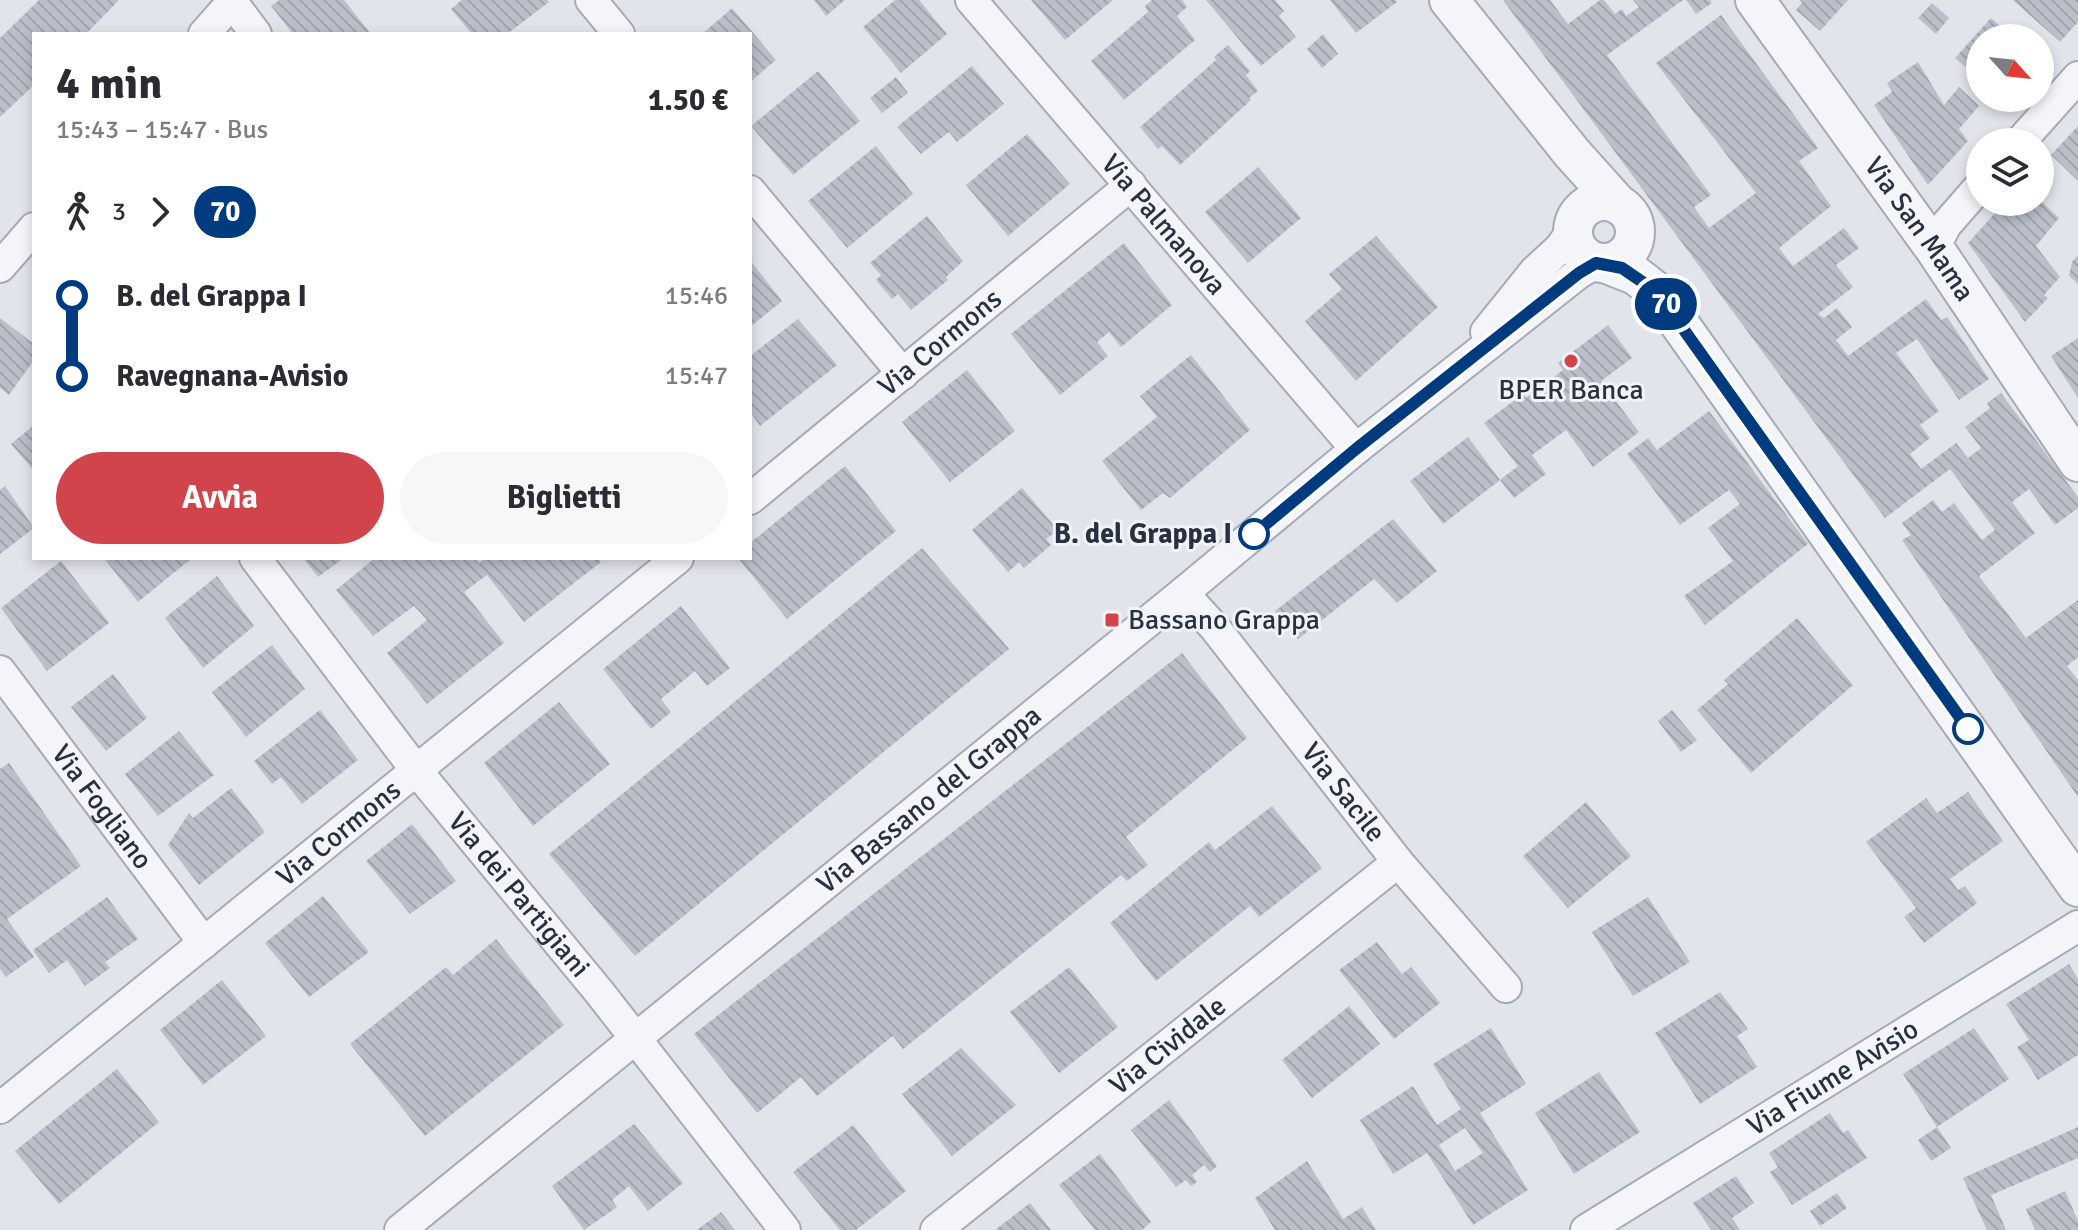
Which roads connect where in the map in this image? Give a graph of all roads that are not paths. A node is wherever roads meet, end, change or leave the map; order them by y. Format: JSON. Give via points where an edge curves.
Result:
{"nodes":[{"id":1,"x":591,"y":0,"type":"edge"},
{"id":2,"x":971,"y":0,"type":"edge"},
{"id":3,"x":1449,"y":0,"type":"edge"},
{"id":4,"x":1755,"y":0,"type":"edge"},
{"id":5,"x":233,"y":1,"type":"edge"},
{"id":6,"x":206,"y":32,"type":"edge"},
{"id":7,"x":255,"y":32,"type":"edge"},
{"id":8,"x":617,"y":32,"type":"edge"},
{"id":9,"x":2078,"y":77,"type":"edge"},
{"id":10,"x":2032,"y":128,"type":"edge"},
{"id":11,"x":1572,"y":153,"type":"junction"},
{"id":12,"x":1131,"y":185,"type":"junction"},
{"id":13,"x":752,"y":193,"type":"edge"},
{"id":14,"x":1616,"y":202,"type":"junction"},
{"id":15,"x":1966,"y":202,"type":"edge"},
{"id":16,"x":1576,"y":221,"type":"junction"},
{"id":17,"x":1934,"y":248,"type":"junction"},
{"id":18,"x":1601,"y":263,"type":"junction"},
{"id":19,"x":1458,"y":368,"type":"junction"},
{"id":20,"x":903,"y":374,"type":"junction"},
{"id":21,"x":1356,"y":449,"type":"junction"},
{"id":22,"x":2078,"y":462,"type":"edge"},
{"id":23,"x":752,"y":497,"type":"edge"},
{"id":24,"x":257,"y":560,"type":"edge"},
{"id":25,"x":666,"y":562,"type":"edge"},
{"id":26,"x":1183,"y":593,"type":"junction"},
{"id":27,"x":0,"y":671,"type":"edge"},
{"id":28,"x":416,"y":770,"type":"junction"},
{"id":29,"x":1398,"y":862,"type":"junction"},
{"id":30,"x":2078,"y":887,"type":"edge"},
{"id":31,"x":2078,"y":926,"type":"edge"},
{"id":32,"x":204,"y":943,"type":"junction"},
{"id":33,"x":1506,"y":987,"type":"dead end"},
{"id":34,"x":634,"y":1038,"type":"junction"},
{"id":35,"x":0,"y":1108,"type":"edge"},
{"id":36,"x":400,"y":1230,"type":"edge"},
{"id":37,"x":785,"y":1230,"type":"edge"},
{"id":38,"x":936,"y":1230,"type":"edge"},
{"id":39,"x":1586,"y":1230,"type":"edge"}],
"edges":[{"from":1,"to":8,"type":"street"},
{"from":2,"to":12,"type":"street","name":"Via Palmanova"},
{"from":3,"to":11,"type":"street"},
{"from":4,"to":17,"type":"street","name":"Via San Mama"},
{"from":5,"to":6,"type":"street"},
{"from":5,"to":7,"type":"street"},
{"from":9,"to":10,"type":"street"},
{"from":11,"to":14,"type":"street"},
{"from":11,"to":16,"type":"street","via":[[1579,181]]},
{"from":12,"to":20,"type":"street","name":"Via Cormons"},
{"from":12,"to":21,"type":"street","name":"Via Palmanova"},
{"from":13,"to":20,"type":"street"},
{"from":14,"to":16,"type":"street","via":[[1596,201]]},
{"from":14,"to":18,"type":"street","via":[[1631,216],[1635,235],[1626,255]]},
{"from":15,"to":17,"type":"street"},
{"from":16,"to":18,"type":"street","via":[[1578,251]]},
{"from":16,"to":19,"type":"street","name":"Via Bassano del Grappa","via":[[1560,248],[1535,271]]},
{"from":17,"to":22,"type":"street","name":"Via San Mama"},
{"from":18,"to":19,"type":"street","name":"Via Bassano del Grappa"},
{"from":18,"to":30,"type":"street","via":[[1635,275],[1657,292]]},
{"from":19,"to":21,"type":"street","name":"Via Bassano del Grappa"},
{"from":20,"to":23,"type":"street","name":"Via Cormons"},
{"from":21,"to":26,"type":"street","name":"Via Bassano del Grappa"},
{"from":24,"to":28,"type":"street","name":"Via dei Partigiani"},
{"from":25,"to":28,"type":"street","name":"Via Cormons"},
{"from":26,"to":29,"type":"street","name":"Via Sacile"},
{"from":26,"to":34,"type":"street","name":"Via Bassano del Grappa"},
{"from":27,"to":32,"type":"street","name":"Via Fogliano"},
{"from":28,"to":32,"type":"street","name":"Via Cormons"},
{"from":28,"to":34,"type":"street","name":"Via dei Partigiani"},
{"from":29,"to":33,"type":"street","name":"Via Sacile"},
{"from":29,"to":38,"type":"street","name":"Via Cividale"},
{"from":31,"to":39,"type":"street","name":"Via Fiume Avisio"},
{"from":32,"to":35,"type":"street","name":"Via Cormons"},
{"from":34,"to":36,"type":"street","name":"Via Bassano del Grappa"},
{"from":34,"to":37,"type":"street","name":"Via dei Partigiani"}]}
